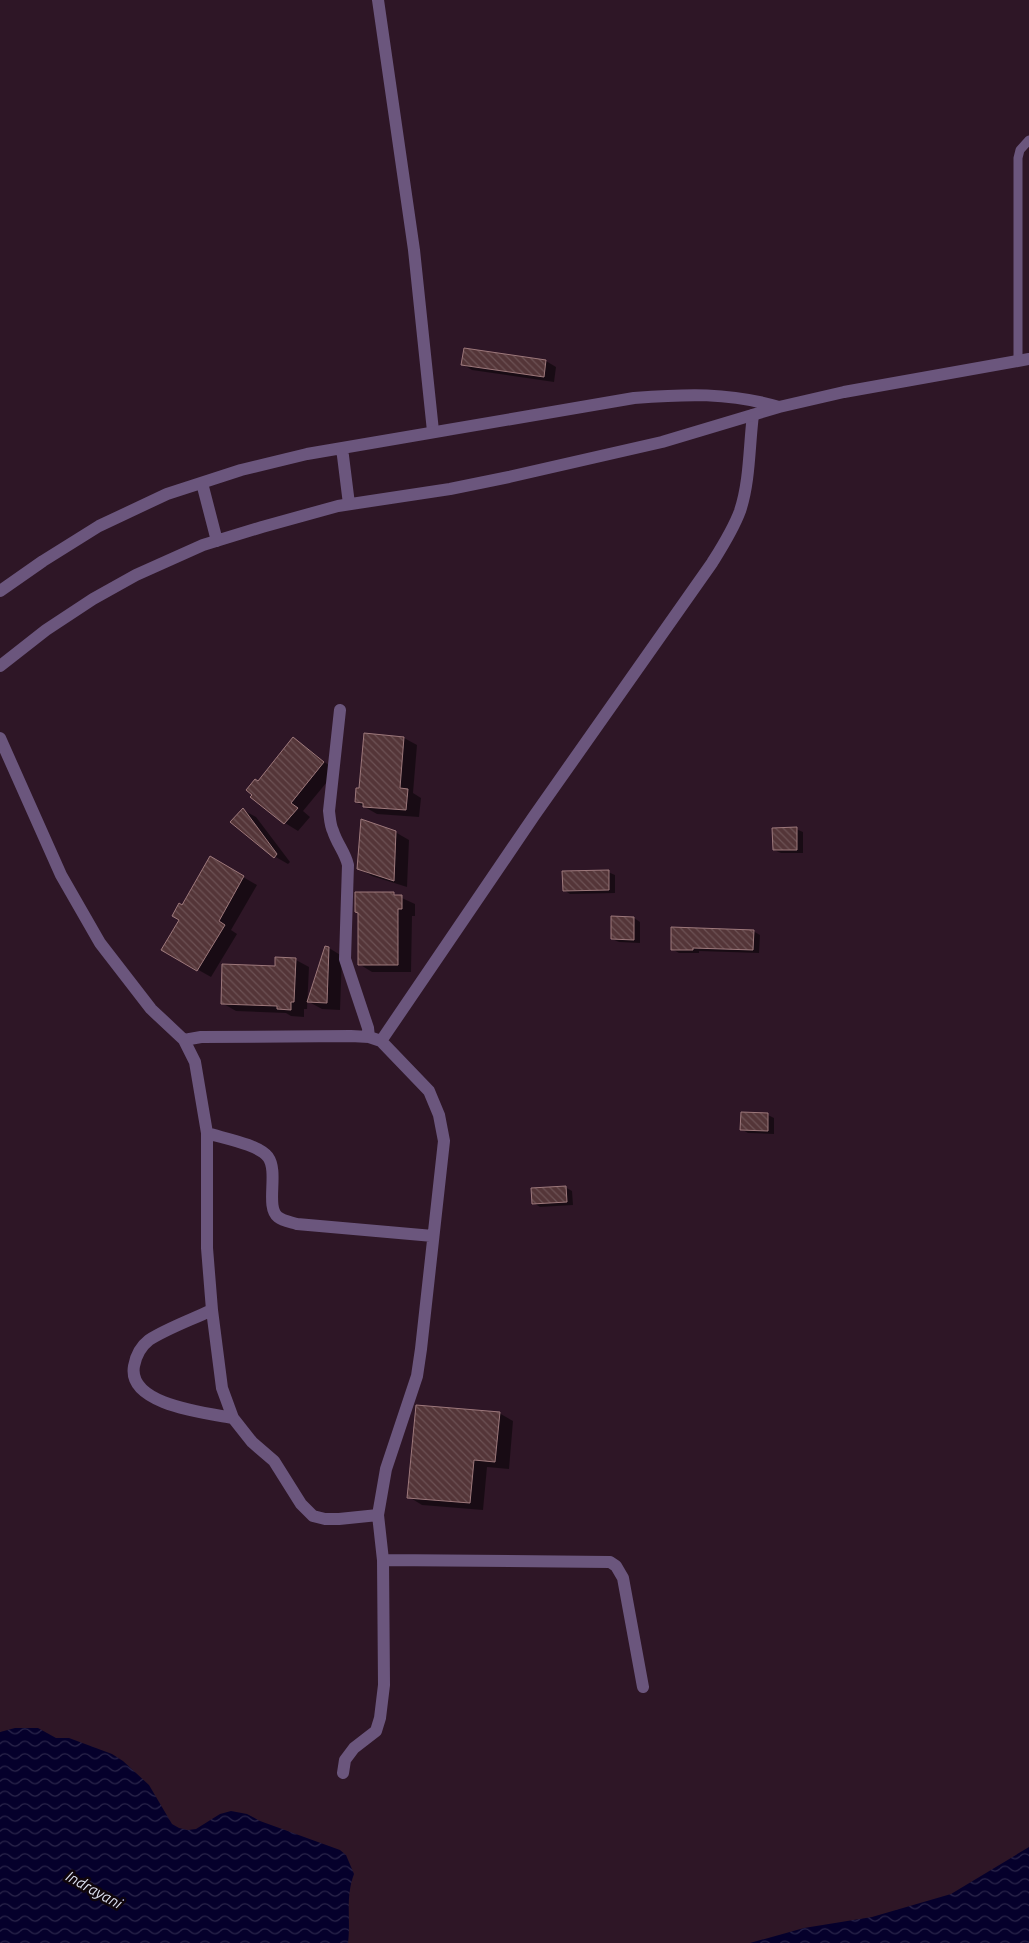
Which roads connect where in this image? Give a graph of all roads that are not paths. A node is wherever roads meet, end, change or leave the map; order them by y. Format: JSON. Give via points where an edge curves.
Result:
{"nodes":[{"id":1,"x":378,"y":0,"type":"edge"},
{"id":2,"x":1029,"y":140,"type":"edge"},
{"id":3,"x":1023,"y":360,"type":"edge"},
{"id":4,"x":779,"y":407,"type":"junction"},
{"id":5,"x":753,"y":415,"type":"junction"},
{"id":6,"x":433,"y":431,"type":"junction"},
{"id":7,"x":342,"y":448,"type":"junction"},
{"id":8,"x":202,"y":483,"type":"junction"},
{"id":9,"x":349,"y":504,"type":"junction"},
{"id":10,"x":217,"y":541,"type":"junction"},
{"id":11,"x":0,"y":591,"type":"edge"},
{"id":12,"x":0,"y":666,"type":"edge"},
{"id":13,"x":340,"y":710,"type":"dead end"},
{"id":14,"x":0,"y":738,"type":"edge"},
{"id":15,"x":375,"y":1039,"type":"junction"},
{"id":16,"x":184,"y":1040,"type":"junction"},
{"id":17,"x":207,"y":1133,"type":"junction"},
{"id":18,"x":433,"y":1236,"type":"junction"},
{"id":19,"x":212,"y":1310,"type":"junction"},
{"id":20,"x":233,"y":1418,"type":"junction"},
{"id":21,"x":378,"y":1515,"type":"junction"},
{"id":22,"x":384,"y":1560,"type":"junction"},
{"id":23,"x":643,"y":1687,"type":"dead end"},
{"id":24,"x":343,"y":1773,"type":"dead end"}],
"edges":[{"from":1,"to":6,"type":"street","via":[[414,250]]},
{"from":2,"to":3,"type":"lane","via":[[1018,158]]},
{"from":3,"to":4,"type":"street"},
{"from":4,"to":5,"type":"street"},
{"from":4,"to":6,"type":"street","via":[[730,396],[686,394],[634,398]]},
{"from":5,"to":9,"type":"street","via":[[662,442],[509,477]]},
{"from":5,"to":15,"type":"street","via":[[745,489],[740,512],[726,540]]},
{"from":6,"to":7,"type":"street"},
{"from":7,"to":8,"type":"street","via":[[241,470]]},
{"from":7,"to":9,"type":"street"},
{"from":8,"to":10,"type":"street"},
{"from":8,"to":11,"type":"street","via":[[167,494],[99,526]]},
{"from":9,"to":10,"type":"street"},
{"from":10,"to":12,"type":"street","via":[[136,575],[93,599]]},
{"from":13,"to":15,"type":"street","via":[[330,819],[348,865],[345,959],[368,1028]]},
{"from":14,"to":16,"type":"street","via":[[61,875],[100,943],[150,1009]]},
{"from":15,"to":16,"type":"street","via":[[351,1036],[202,1037]]},
{"from":15,"to":18,"type":"street","via":[[430,1091],[439,1115],[444,1141]]},
{"from":16,"to":17,"type":"street","via":[[195,1062]]},
{"from":17,"to":18,"type":"street","via":[[253,1147],[268,1157],[272,1165],[273,1206],[280,1219],[313,1226]]},
{"from":17,"to":19,"type":"street","via":[[207,1248]]},
{"from":18,"to":21,"type":"street","via":[[417,1376],[386,1469]]},
{"from":19,"to":20,"type":"street","via":[[222,1388]]},
{"from":19,"to":20,"type":"street","via":[[149,1341],[139,1350],[133,1372],[136,1383],[150,1396],[175,1406]]},
{"from":20,"to":21,"type":"street","via":[[274,1462],[301,1504],[313,1516],[338,1519]]},
{"from":21,"to":22,"type":"street"},
{"from":22,"to":23,"type":"street","via":[[610,1562],[623,1578]]},
{"from":22,"to":24,"type":"street","via":[[384,1685],[380,1718],[371,1737],[349,1754]]}]}
